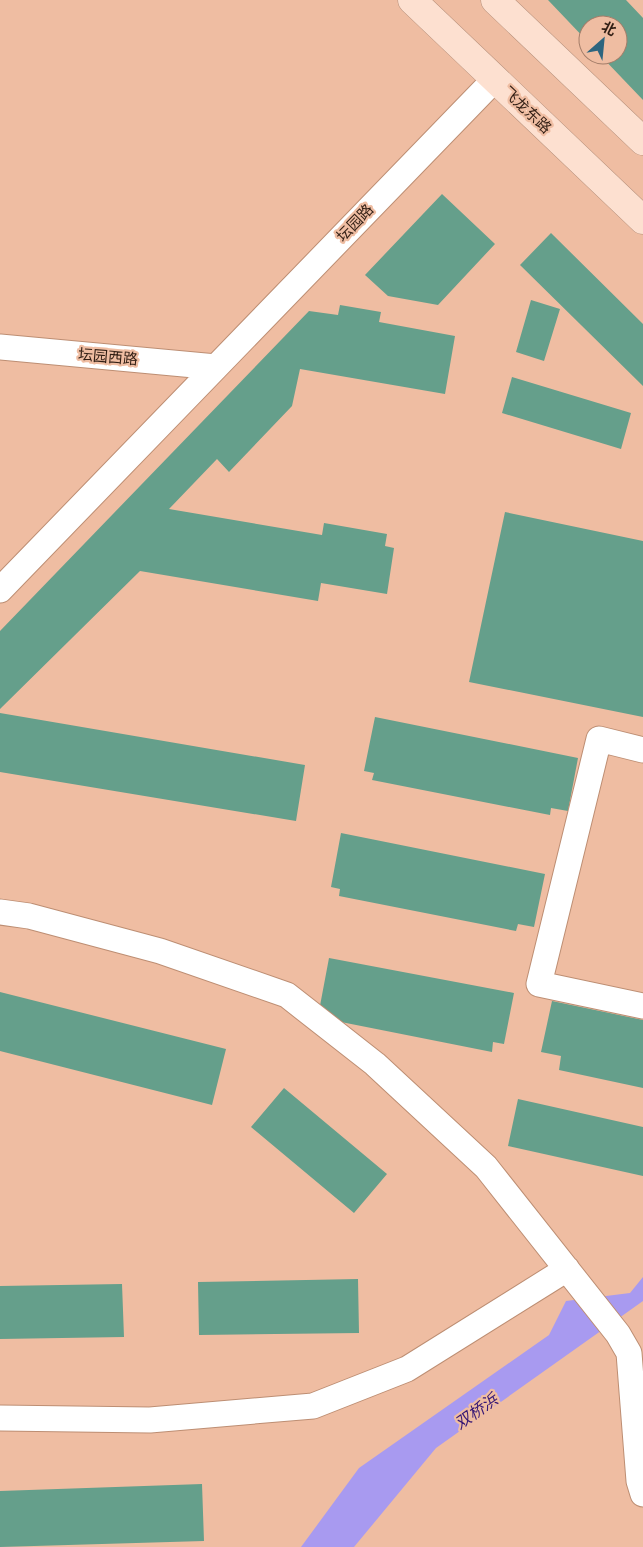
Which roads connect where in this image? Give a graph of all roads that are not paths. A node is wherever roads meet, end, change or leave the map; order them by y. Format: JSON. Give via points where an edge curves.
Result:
{"nodes":[{"id":1,"x":412,"y":0,"type":"edge"},
{"id":2,"x":495,"y":0,"type":"edge"},
{"id":3,"x":494,"y":80,"type":"junction"},
{"id":4,"x":643,"y":141,"type":"edge"},
{"id":5,"x":643,"y":220,"type":"edge"},
{"id":6,"x":0,"y":347,"type":"edge"},
{"id":7,"x":216,"y":367,"type":"junction"},
{"id":8,"x":0,"y":590,"type":"edge"},
{"id":9,"x":643,"y":750,"type":"edge"},
{"id":10,"x":0,"y":912,"type":"edge"},
{"id":11,"x":643,"y":1006,"type":"edge"},
{"id":12,"x":567,"y":1270,"type":"junction"},
{"id":13,"x":0,"y":1418,"type":"edge"},
{"id":14,"x":643,"y":1494,"type":"edge"}],
"edges":[{"from":1,"to":3,"type":"main road","name":"飞龙东路"},
{"from":2,"to":4,"type":"main road"},
{"from":3,"to":5,"type":"main road","name":"飞龙东路"},
{"from":3,"to":7,"type":"street","name":"坛园路"},
{"from":6,"to":7,"type":"street","name":"坛园西路"},
{"from":7,"to":8,"type":"street","name":"坛园路"},
{"from":9,"to":11,"type":"street","via":[[599,739],[539,984]]},
{"from":10,"to":12,"type":"street","via":[[29,916],[160,951],[287,995],[376,1064],[486,1167]]},
{"from":12,"to":13,"type":"street","via":[[407,1369],[313,1406],[150,1420]]},
{"from":12,"to":14,"type":"street","via":[[629,1352],[639,1481]]}]}
